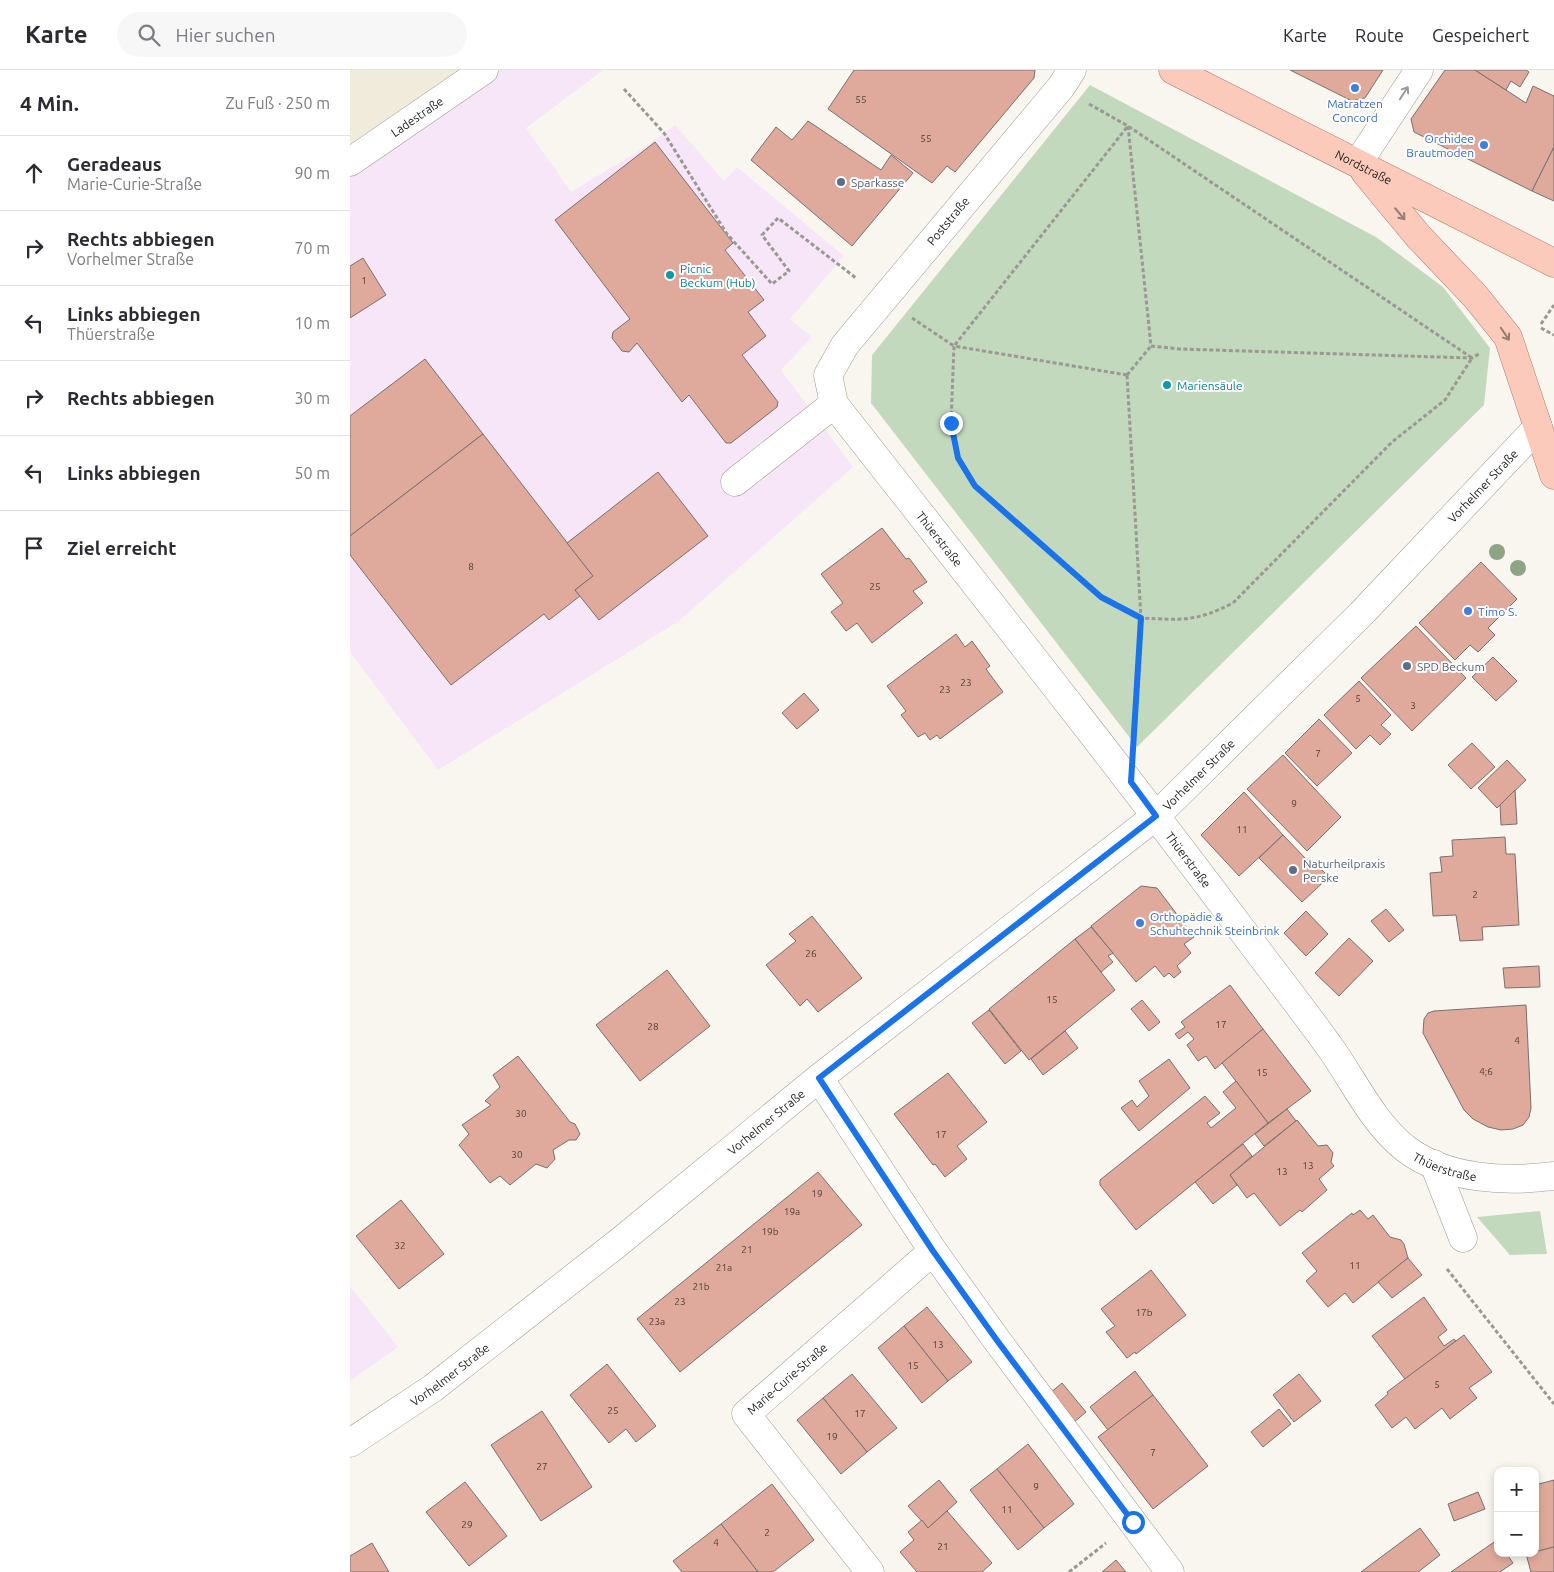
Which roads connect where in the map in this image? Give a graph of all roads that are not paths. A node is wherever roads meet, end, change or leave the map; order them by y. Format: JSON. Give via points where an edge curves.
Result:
{"nodes":[{"id":1,"x":484,"y":70,"type":"edge"},
{"id":2,"x":1072,"y":70,"type":"edge"},
{"id":3,"x":1173,"y":70,"type":"edge"},
{"id":4,"x":1419,"y":70,"type":"edge"},
{"id":5,"x":350,"y":162,"type":"edge"},
{"id":6,"x":1358,"y":163,"type":"junction"},
{"id":7,"x":1554,"y":263,"type":"edge"},
{"id":8,"x":828,"y":375,"type":"joint"},
{"id":9,"x":834,"y":404,"type":"junction"},
{"id":10,"x":1546,"y":417,"type":"edge"},
{"id":11,"x":1554,"y":475,"type":"edge"},
{"id":12,"x":735,"y":482,"type":"dead end"},
{"id":13,"x":1156,"y":816,"type":"junction"},
{"id":14,"x":819,"y":1078,"type":"junction"},
{"id":15,"x":1434,"y":1164,"type":"junction"},
{"id":16,"x":1554,"y":1176,"type":"edge"},
{"id":17,"x":1463,"y":1238,"type":"dead end"},
{"id":18,"x":933,"y":1251,"type":"junction"},
{"id":19,"x":350,"y":1442,"type":"edge"},
{"id":20,"x":870,"y":1572,"type":"edge"},
{"id":21,"x":1170,"y":1572,"type":"edge"}],
"edges":[{"from":1,"to":5,"type":"street","name":"Ladestraße"},
{"from":2,"to":8,"type":"street","name":"Poststraße","via":[[844,345]]},
{"from":3,"to":6,"type":"main road","name":"Nordstraße"},
{"from":6,"to":4,"type":"street","one_way":true},
{"from":6,"to":7,"type":"main road","name":"Nordstraße"},
{"from":6,"to":10,"type":"main road","one_way":true,"via":[[1508,337]]},
{"from":8,"to":9,"type":"street","name":"Thüerstraße"},
{"from":9,"to":12,"type":"street"},
{"from":9,"to":13,"type":"street","name":"Thüerstraße"},
{"from":10,"to":11,"type":"main road"},
{"from":10,"to":13,"type":"street","name":"Vorhelmer Straße","via":[[1361,614]]},
{"from":13,"to":14,"type":"street","name":"Vorhelmer Straße"},
{"from":13,"to":15,"type":"street","name":"Thüerstraße","via":[[1331,1049],[1385,1128],[1406,1149]]},
{"from":14,"to":18,"type":"street"},
{"from":14,"to":19,"type":"street","name":"Vorhelmer Straße","via":[[618,1243],[441,1382]]},
{"from":15,"to":16,"type":"street","name":"Thüerstraße","via":[[1493,1178],[1523,1180]]},
{"from":15,"to":17,"type":"street"},
{"from":18,"to":20,"type":"street","name":"Marie-Curie-Straße","via":[[746,1414]]},
{"from":18,"to":21,"type":"street"}]}
